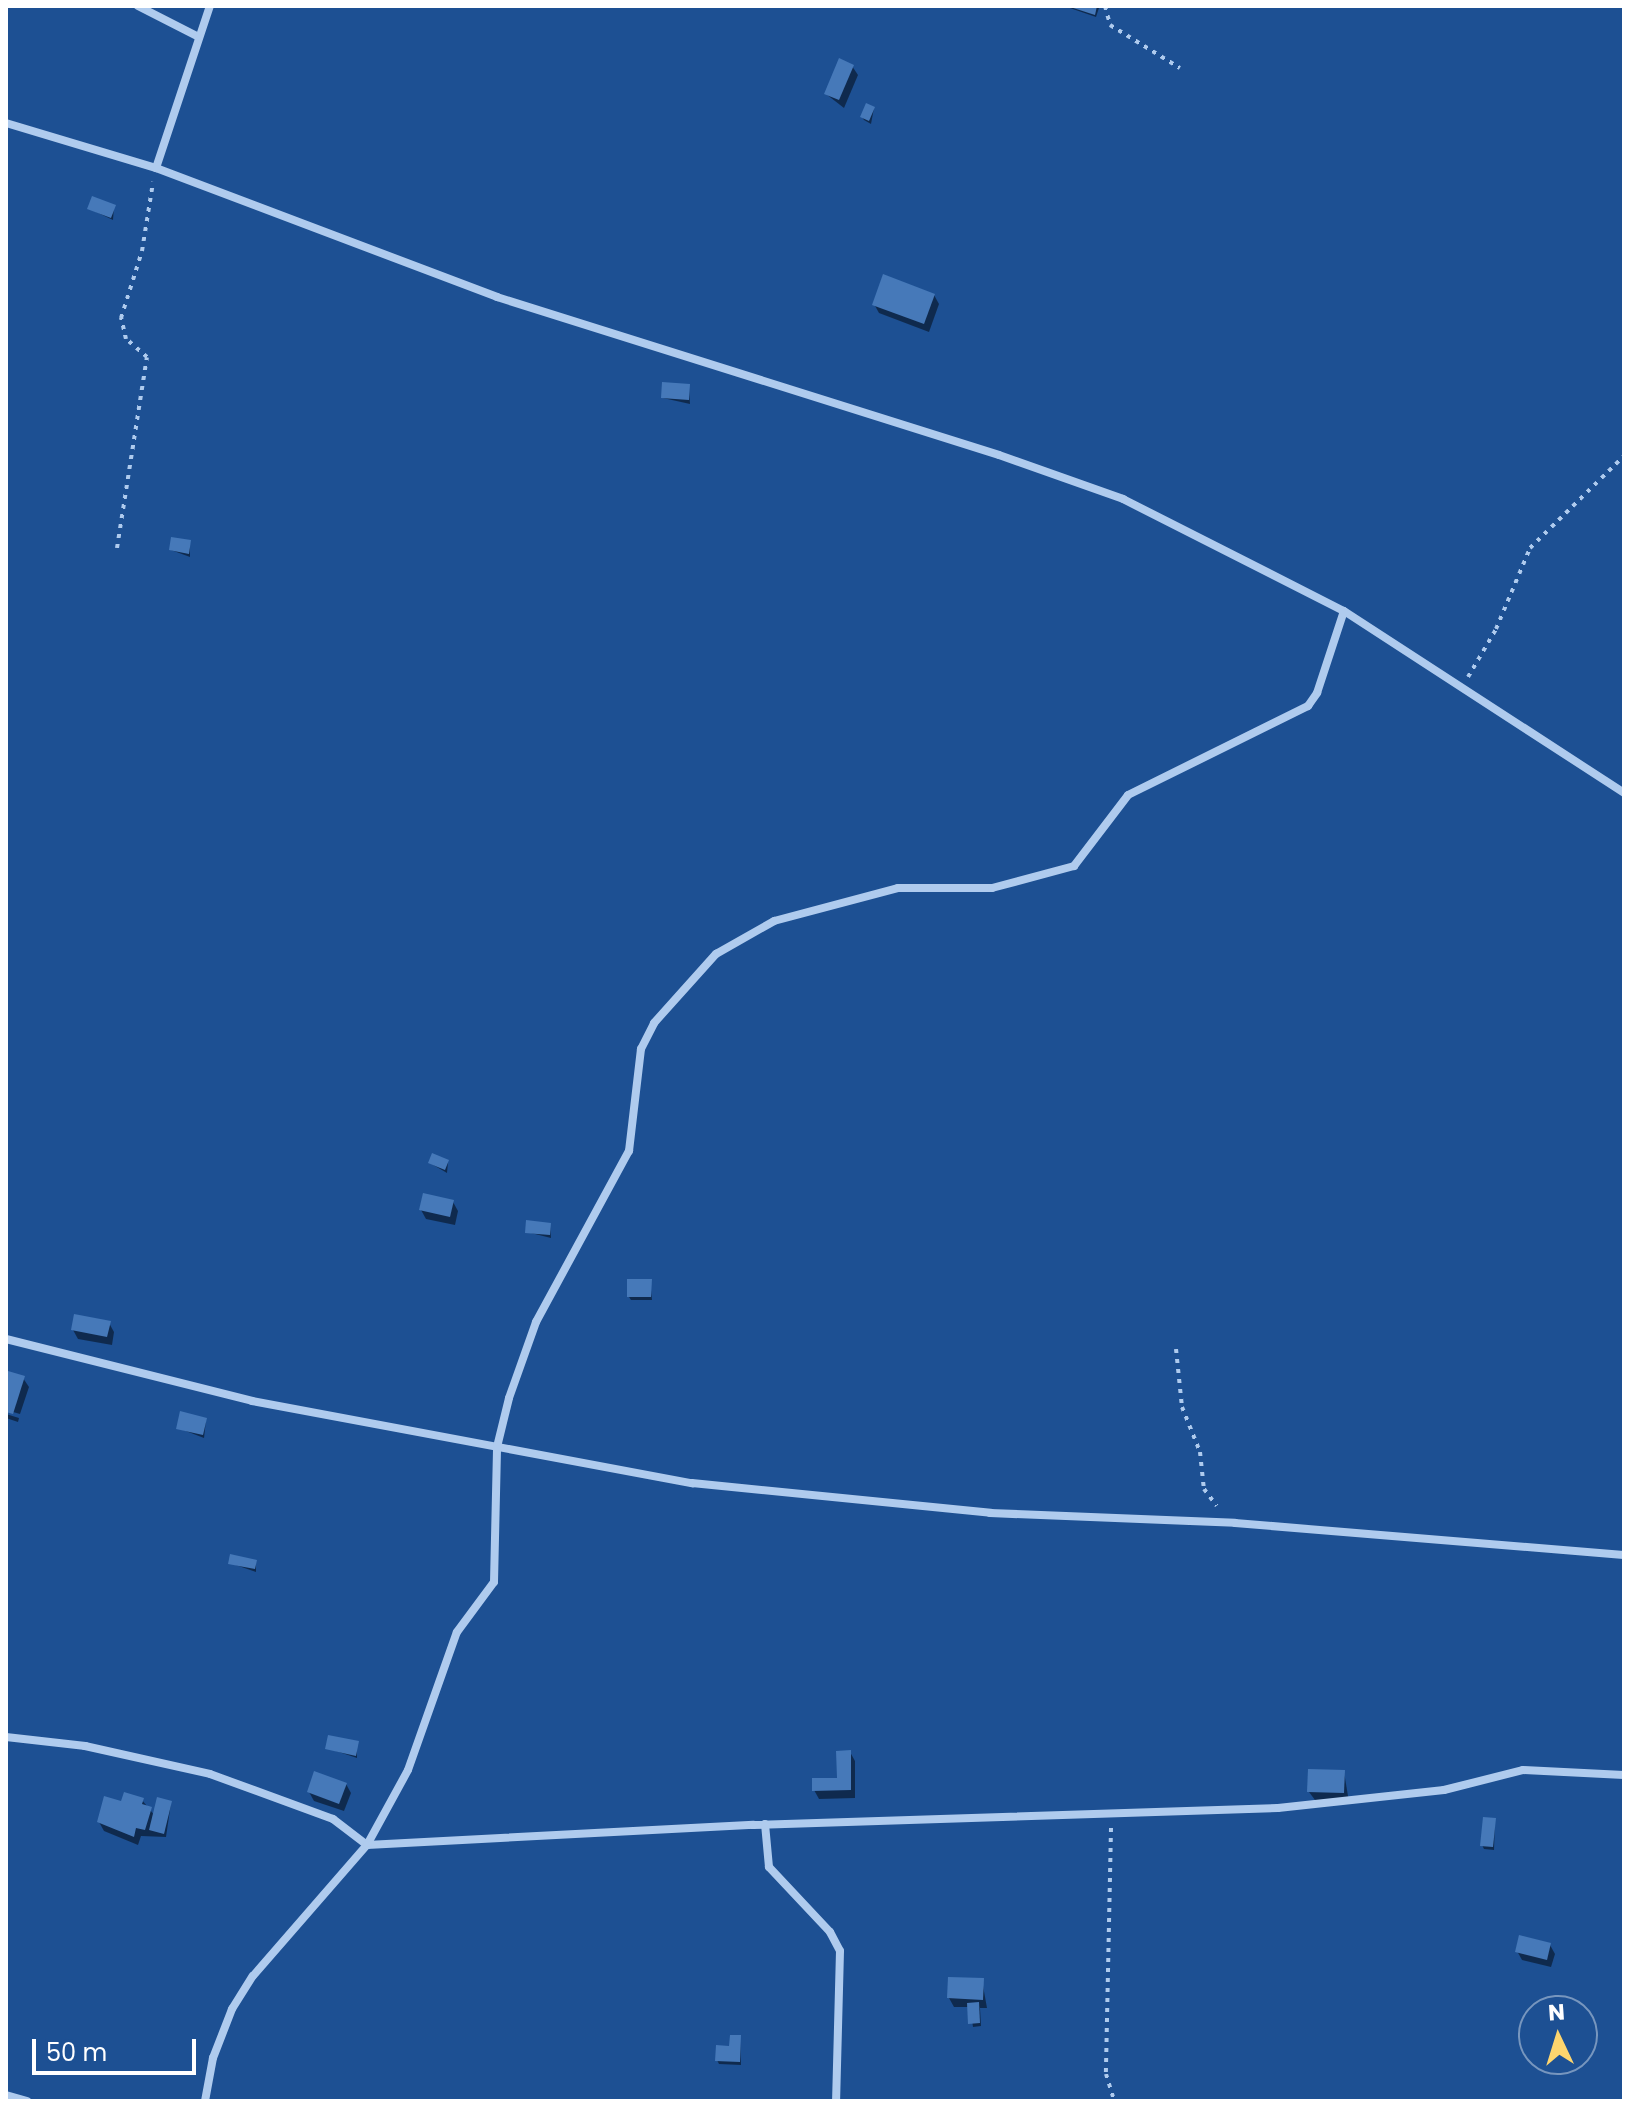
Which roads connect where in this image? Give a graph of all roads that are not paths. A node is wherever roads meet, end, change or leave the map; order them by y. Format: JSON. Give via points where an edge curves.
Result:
{"nodes":[{"id":1,"x":138,"y":6,"type":"edge"},
{"id":2,"x":210,"y":6,"type":"edge"},
{"id":3,"x":197,"y":36,"type":"junction"},
{"id":4,"x":6,"y":123,"type":"edge"},
{"id":5,"x":156,"y":168,"type":"junction"},
{"id":6,"x":1344,"y":611,"type":"junction"},
{"id":7,"x":1624,"y":793,"type":"edge"},
{"id":8,"x":6,"y":1339,"type":"edge"},
{"id":9,"x":497,"y":1447,"type":"junction"},
{"id":10,"x":1624,"y":1555,"type":"edge"},
{"id":11,"x":6,"y":1737,"type":"edge"},
{"id":12,"x":1624,"y":1775,"type":"edge"},
{"id":13,"x":765,"y":1824,"type":"junction"},
{"id":14,"x":367,"y":1845,"type":"junction"},
{"id":15,"x":6,"y":2095,"type":"edge"},
{"id":16,"x":27,"y":2101,"type":"edge"},
{"id":17,"x":205,"y":2101,"type":"edge"},
{"id":18,"x":836,"y":2101,"type":"edge"}],
"edges":[{"from":1,"to":3,"type":"street"},
{"from":2,"to":3,"type":"street"},
{"from":3,"to":5,"type":"street"},
{"from":4,"to":5,"type":"street"},
{"from":5,"to":6,"type":"street","via":[[497,297],[1123,499]]},
{"from":6,"to":7,"type":"street"},
{"from":6,"to":9,"type":"street","via":[[1308,706],[1128,795],[1074,866],[992,888],[898,888],[774,921],[716,954],[654,1023],[641,1049],[629,1151],[536,1322]]},
{"from":8,"to":9,"type":"street","via":[[252,1401]]},
{"from":9,"to":10,"type":"street","via":[[749,1489],[990,1513],[1232,1523]]},
{"from":9,"to":14,"type":"street","via":[[494,1582],[457,1632],[402,1784]]},
{"from":11,"to":14,"type":"street","via":[[85,1746],[210,1774],[333,1819]]},
{"from":12,"to":13,"type":"street","via":[[1523,1770],[1457,1788],[1278,1808]]},
{"from":13,"to":14,"type":"street"},
{"from":13,"to":18,"type":"street","via":[[769,1867],[830,1932],[840,1951]]},
{"from":14,"to":17,"type":"street","via":[[253,1976],[232,2009],[213,2058]]},
{"from":15,"to":16,"type":"street"}]}
